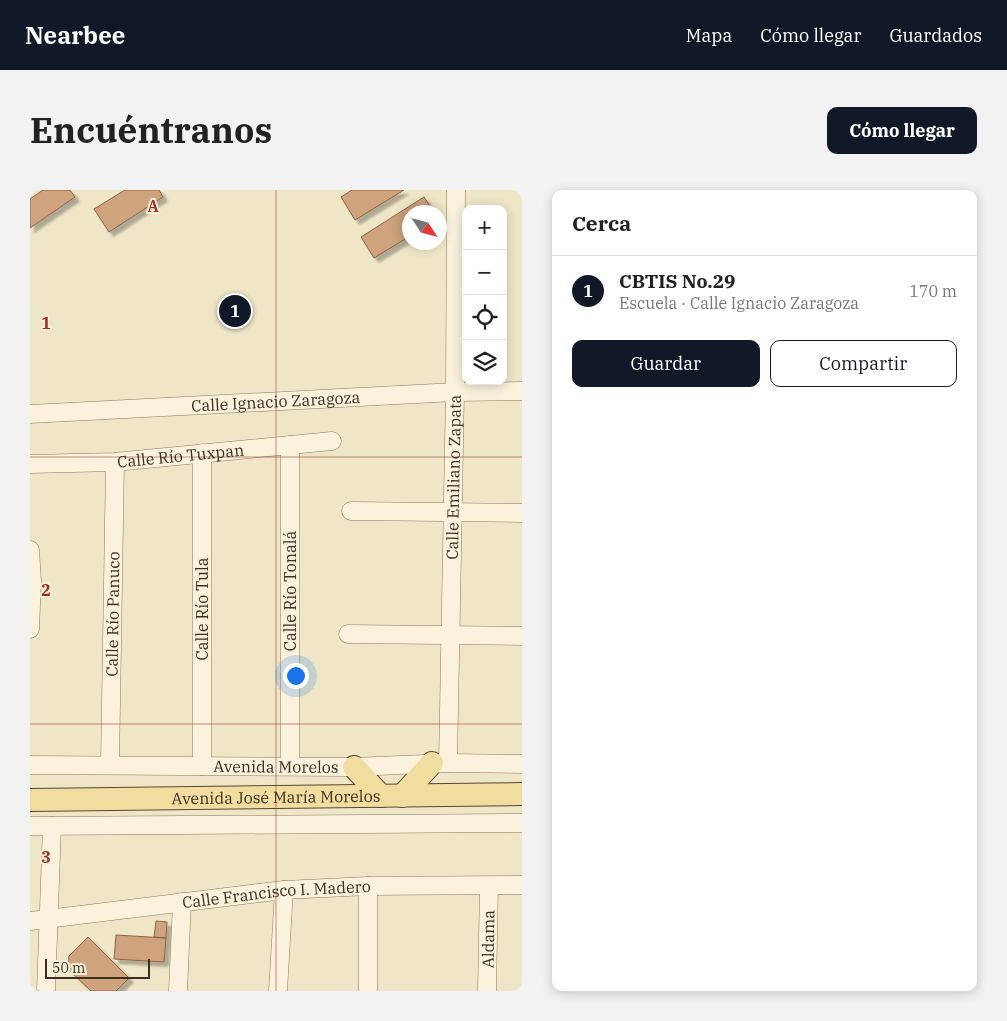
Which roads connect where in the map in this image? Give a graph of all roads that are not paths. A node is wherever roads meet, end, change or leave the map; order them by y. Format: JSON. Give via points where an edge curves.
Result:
{"nodes":[{"id":1,"x":456,"y":190,"type":"edge"},
{"id":2,"x":455,"y":392,"type":"junction"},
{"id":3,"x":522,"y":392,"type":"edge"},
{"id":4,"x":30,"y":414,"type":"edge"},
{"id":5,"x":332,"y":441,"type":"dead end"},
{"id":6,"x":290,"y":445,"type":"junction"},
{"id":7,"x":202,"y":453,"type":"junction"},
{"id":8,"x":115,"y":462,"type":"junction"},
{"id":9,"x":30,"y":464,"type":"edge"},
{"id":10,"x":351,"y":511,"type":"dead end"},
{"id":11,"x":452,"y":512,"type":"junction"},
{"id":12,"x":522,"y":513,"type":"edge"},
{"id":13,"x":30,"y":550,"type":"edge"},
{"id":14,"x":30,"y":630,"type":"edge"},
{"id":15,"x":348,"y":634,"type":"dead end"},
{"id":16,"x":451,"y":635,"type":"junction"},
{"id":17,"x":522,"y":636,"type":"edge"},
{"id":18,"x":440,"y":763,"type":"junction"},
{"id":19,"x":522,"y":764,"type":"edge"},
{"id":20,"x":30,"y":765,"type":"edge"},
{"id":21,"x":110,"y":765,"type":"junction"},
{"id":22,"x":202,"y":766,"type":"junction"},
{"id":23,"x":290,"y":766,"type":"junction"},
{"id":24,"x":354,"y":767,"type":"junction"},
{"id":25,"x":522,"y":794,"type":"edge"},
{"id":26,"x":392,"y":796,"type":"junction"},
{"id":27,"x":30,"y":800,"type":"edge"},
{"id":28,"x":522,"y":823,"type":"edge"},
{"id":29,"x":30,"y":826,"type":"edge"},
{"id":30,"x":52,"y":826,"type":"junction"},
{"id":31,"x":522,"y":885,"type":"edge"},
{"id":32,"x":368,"y":886,"type":"junction"},
{"id":33,"x":489,"y":886,"type":"junction"},
{"id":34,"x":284,"y":890,"type":"junction"},
{"id":35,"x":182,"y":902,"type":"junction"},
{"id":36,"x":49,"y":920,"type":"junction"},
{"id":37,"x":30,"y":922,"type":"edge"},
{"id":38,"x":46,"y":991,"type":"edge"},
{"id":39,"x":178,"y":991,"type":"edge"},
{"id":40,"x":278,"y":991,"type":"edge"},
{"id":41,"x":368,"y":991,"type":"edge"},
{"id":42,"x":487,"y":991,"type":"edge"}],
"edges":[{"from":1,"to":2,"type":"street","name":"Calle Emiliano Zapata"},
{"from":2,"to":3,"type":"street","name":"Calle Ignacio Zaragoza"},
{"from":2,"to":4,"type":"street","name":"Calle Ignacio Zaragoza"},
{"from":2,"to":11,"type":"street","name":"Calle Emiliano Zapata"},
{"from":5,"to":6,"type":"street","name":"Calle Río Tuxpan"},
{"from":6,"to":7,"type":"street","name":"Calle Río Tuxpan"},
{"from":6,"to":23,"type":"street","name":"Calle Río Tonalá"},
{"from":7,"to":8,"type":"street","name":"Calle Río Tuxpan"},
{"from":7,"to":22,"type":"street","name":"Calle Río Tula"},
{"from":8,"to":9,"type":"street","name":"Calle Río Tuxpan"},
{"from":8,"to":21,"type":"street","name":"Calle Río Panuco"},
{"from":10,"to":11,"type":"street"},
{"from":11,"to":12,"type":"street"},
{"from":11,"to":16,"type":"street","name":"Calle Emiliano Zapata"},
{"from":13,"to":14,"type":"street"},
{"from":15,"to":16,"type":"street"},
{"from":16,"to":17,"type":"street"},
{"from":16,"to":18,"type":"street","name":"Calle Emiliano Zapata"},
{"from":18,"to":19,"type":"street","name":"Avenida Morelos"},
{"from":18,"to":24,"type":"street","name":"Avenida Morelos"},
{"from":18,"to":26,"type":"main road"},
{"from":20,"to":21,"type":"street","name":"Avenida Morelos"},
{"from":21,"to":22,"type":"street","name":"Avenida Morelos"},
{"from":22,"to":23,"type":"street","name":"Avenida Morelos"},
{"from":23,"to":24,"type":"street","name":"Avenida Morelos"},
{"from":24,"to":26,"type":"main road"},
{"from":25,"to":26,"type":"main road","name":"Avenida José María Morelos"},
{"from":26,"to":27,"type":"main road","name":"Avenida José María Morelos"},
{"from":28,"to":30,"type":"street","name":"Avenida José María Morelos"},
{"from":29,"to":30,"type":"street","name":"Avenida José María Morelos"},
{"from":30,"to":36,"type":"street"},
{"from":31,"to":33,"type":"street","name":"Calle Francisco I. Madero"},
{"from":32,"to":33,"type":"street","name":"Calle Francisco I. Madero"},
{"from":32,"to":34,"type":"street","name":"Calle Francisco I. Madero"},
{"from":32,"to":41,"type":"street"},
{"from":33,"to":42,"type":"street","name":"Aldama"},
{"from":34,"to":35,"type":"street","name":"Calle Francisco I. Madero"},
{"from":34,"to":40,"type":"street"},
{"from":35,"to":36,"type":"street","name":"Calle Francisco I. Madero"},
{"from":35,"to":39,"type":"street"},
{"from":36,"to":37,"type":"street","name":"Calle Francisco I. Madero"},
{"from":36,"to":38,"type":"street"}]}
